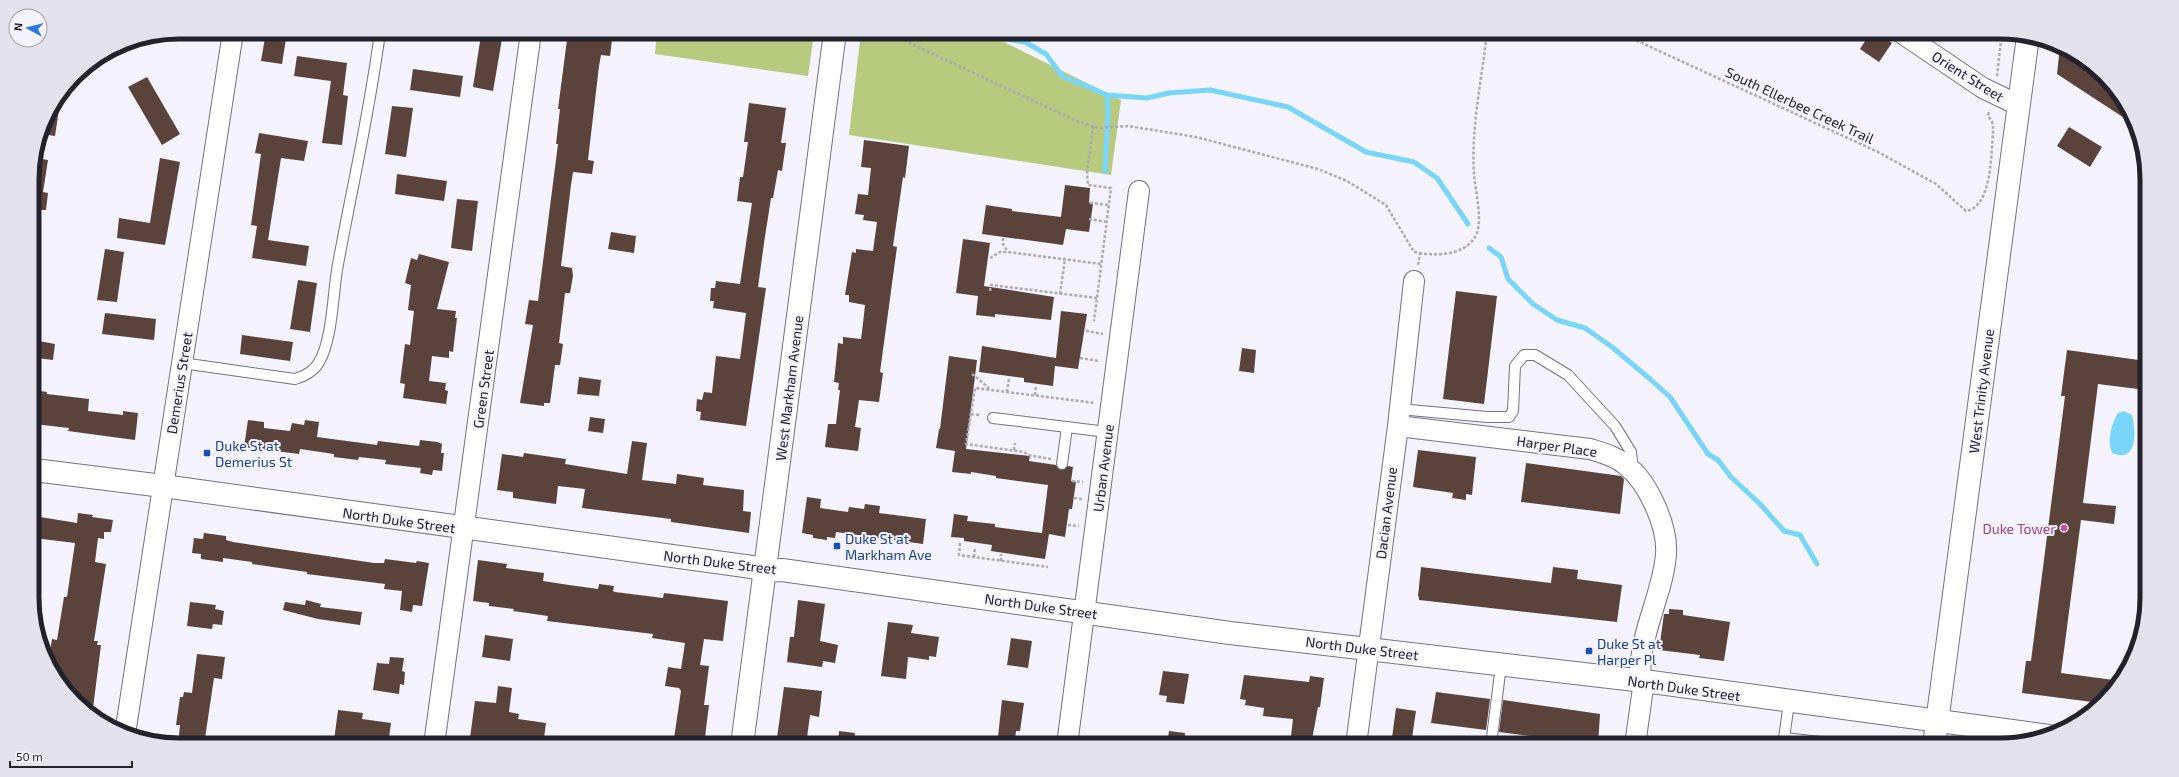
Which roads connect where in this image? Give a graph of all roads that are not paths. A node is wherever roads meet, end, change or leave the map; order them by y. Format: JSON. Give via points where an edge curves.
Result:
{"nodes":[{"id":1,"x":232,"y":39,"type":"edge"},
{"id":2,"x":379,"y":39,"type":"edge"},
{"id":3,"x":530,"y":39,"type":"edge"},
{"id":4,"x":834,"y":39,"type":"edge"},
{"id":5,"x":1910,"y":39,"type":"edge"},
{"id":6,"x":2027,"y":42,"type":"edge"},
{"id":7,"x":2018,"y":105,"type":"junction"},
{"id":8,"x":1139,"y":191,"type":"dead end"},
{"id":9,"x":1414,"y":281,"type":"dead end"},
{"id":10,"x":182,"y":363,"type":"junction"},
{"id":11,"x":1399,"y":417,"type":"junction"},
{"id":12,"x":993,"y":418,"type":"dead end"},
{"id":13,"x":1067,"y":427,"type":"junction"},
{"id":14,"x":1107,"y":432,"type":"junction"},
{"id":15,"x":1058,"y":462,"type":"road end"},
{"id":16,"x":39,"y":471,"type":"edge"},
{"id":17,"x":1633,"y":472,"type":"junction"},
{"id":18,"x":163,"y":486,"type":"junction"},
{"id":19,"x":464,"y":529,"type":"junction"},
{"id":20,"x":765,"y":571,"type":"junction"},
{"id":21,"x":1084,"y":611,"type":"junction"},
{"id":22,"x":1368,"y":649,"type":"junction"},
{"id":23,"x":1501,"y":665,"type":"junction"},
{"id":24,"x":1642,"y":681,"type":"junction"},
{"id":25,"x":1789,"y":703,"type":"junction"},
{"id":26,"x":1937,"y":722,"type":"junction"},
{"id":27,"x":125,"y":727,"type":"edge"},
{"id":28,"x":2032,"y":734,"type":"edge"},
{"id":29,"x":435,"y":738,"type":"edge"},
{"id":30,"x":743,"y":738,"type":"edge"},
{"id":31,"x":1068,"y":738,"type":"edge"},
{"id":32,"x":1357,"y":738,"type":"edge"},
{"id":33,"x":1492,"y":738,"type":"edge"},
{"id":34,"x":1637,"y":738,"type":"edge"},
{"id":35,"x":1784,"y":738,"type":"edge"},
{"id":36,"x":1935,"y":738,"type":"edge"}],
"edges":[{"from":1,"to":10,"type":"street","name":"Demerius Street"},
{"from":2,"to":10,"type":"lane","via":[[361,154],[337,272],[331,322],[319,363],[307,374],[295,379]]},
{"from":3,"to":19,"type":"street","name":"Green Street"},
{"from":4,"to":20,"type":"main road","name":"West Markham Avenue"},
{"from":5,"to":7,"type":"street","name":"Orient Street","via":[[1983,88]]},
{"from":6,"to":7,"type":"main road","name":"West Trinity Avenue"},
{"from":7,"to":26,"type":"main road","name":"West Trinity Avenue"},
{"from":8,"to":14,"type":"street","name":"Urban Avenue"},
{"from":9,"to":11,"type":"street","name":"Dacian Avenue"},
{"from":10,"to":18,"type":"street","name":"Demerius Street"},
{"from":11,"to":17,"type":"street","name":"Harper Place","via":[[1590,449],[1608,454]]},
{"from":11,"to":17,"type":"lane","via":[[1509,417],[1513,411],[1515,366],[1524,355],[1536,356],[1568,375],[1615,426],[1631,452]]},
{"from":11,"to":22,"type":"street","name":"Dacian Avenue"},
{"from":12,"to":13,"type":"lane"},
{"from":13,"to":14,"type":"lane"},
{"from":13,"to":15,"type":"lane"},
{"from":14,"to":21,"type":"street","name":"Urban Avenue"},
{"from":16,"to":18,"type":"main road","name":"North Duke Street"},
{"from":17,"to":24,"type":"street","name":"Harper Place","via":[[1653,501],[1667,543],[1665,563],[1641,653]]},
{"from":18,"to":19,"type":"main road","name":"North Duke Street"},
{"from":18,"to":27,"type":"street","name":"Demerius Street"},
{"from":19,"to":20,"type":"main road","name":"North Duke Street","via":[[752,567]]},
{"from":19,"to":29,"type":"street","name":"Green Street"},
{"from":20,"to":21,"type":"main road","name":"North Duke Street","via":[[782,570]]},
{"from":20,"to":30,"type":"main road","name":"West Markham Avenue"},
{"from":21,"to":22,"type":"main road","name":"North Duke Street"},
{"from":21,"to":31,"type":"street","name":"Urban Avenue"},
{"from":22,"to":23,"type":"main road","name":"North Duke Street"},
{"from":22,"to":32,"type":"street","name":"Dacian Avenue"},
{"from":23,"to":24,"type":"main road","name":"North Duke Street"},
{"from":23,"to":33,"type":"lane"},
{"from":24,"to":25,"type":"main road","name":"North Duke Street"},
{"from":24,"to":34,"type":"street","name":"Harper Place"},
{"from":25,"to":26,"type":"main road","name":"North Duke Street"},
{"from":25,"to":35,"type":"lane"},
{"from":26,"to":28,"type":"main road","name":"North Duke Street"},
{"from":26,"to":36,"type":"main road","name":"West Trinity Avenue"}]}
